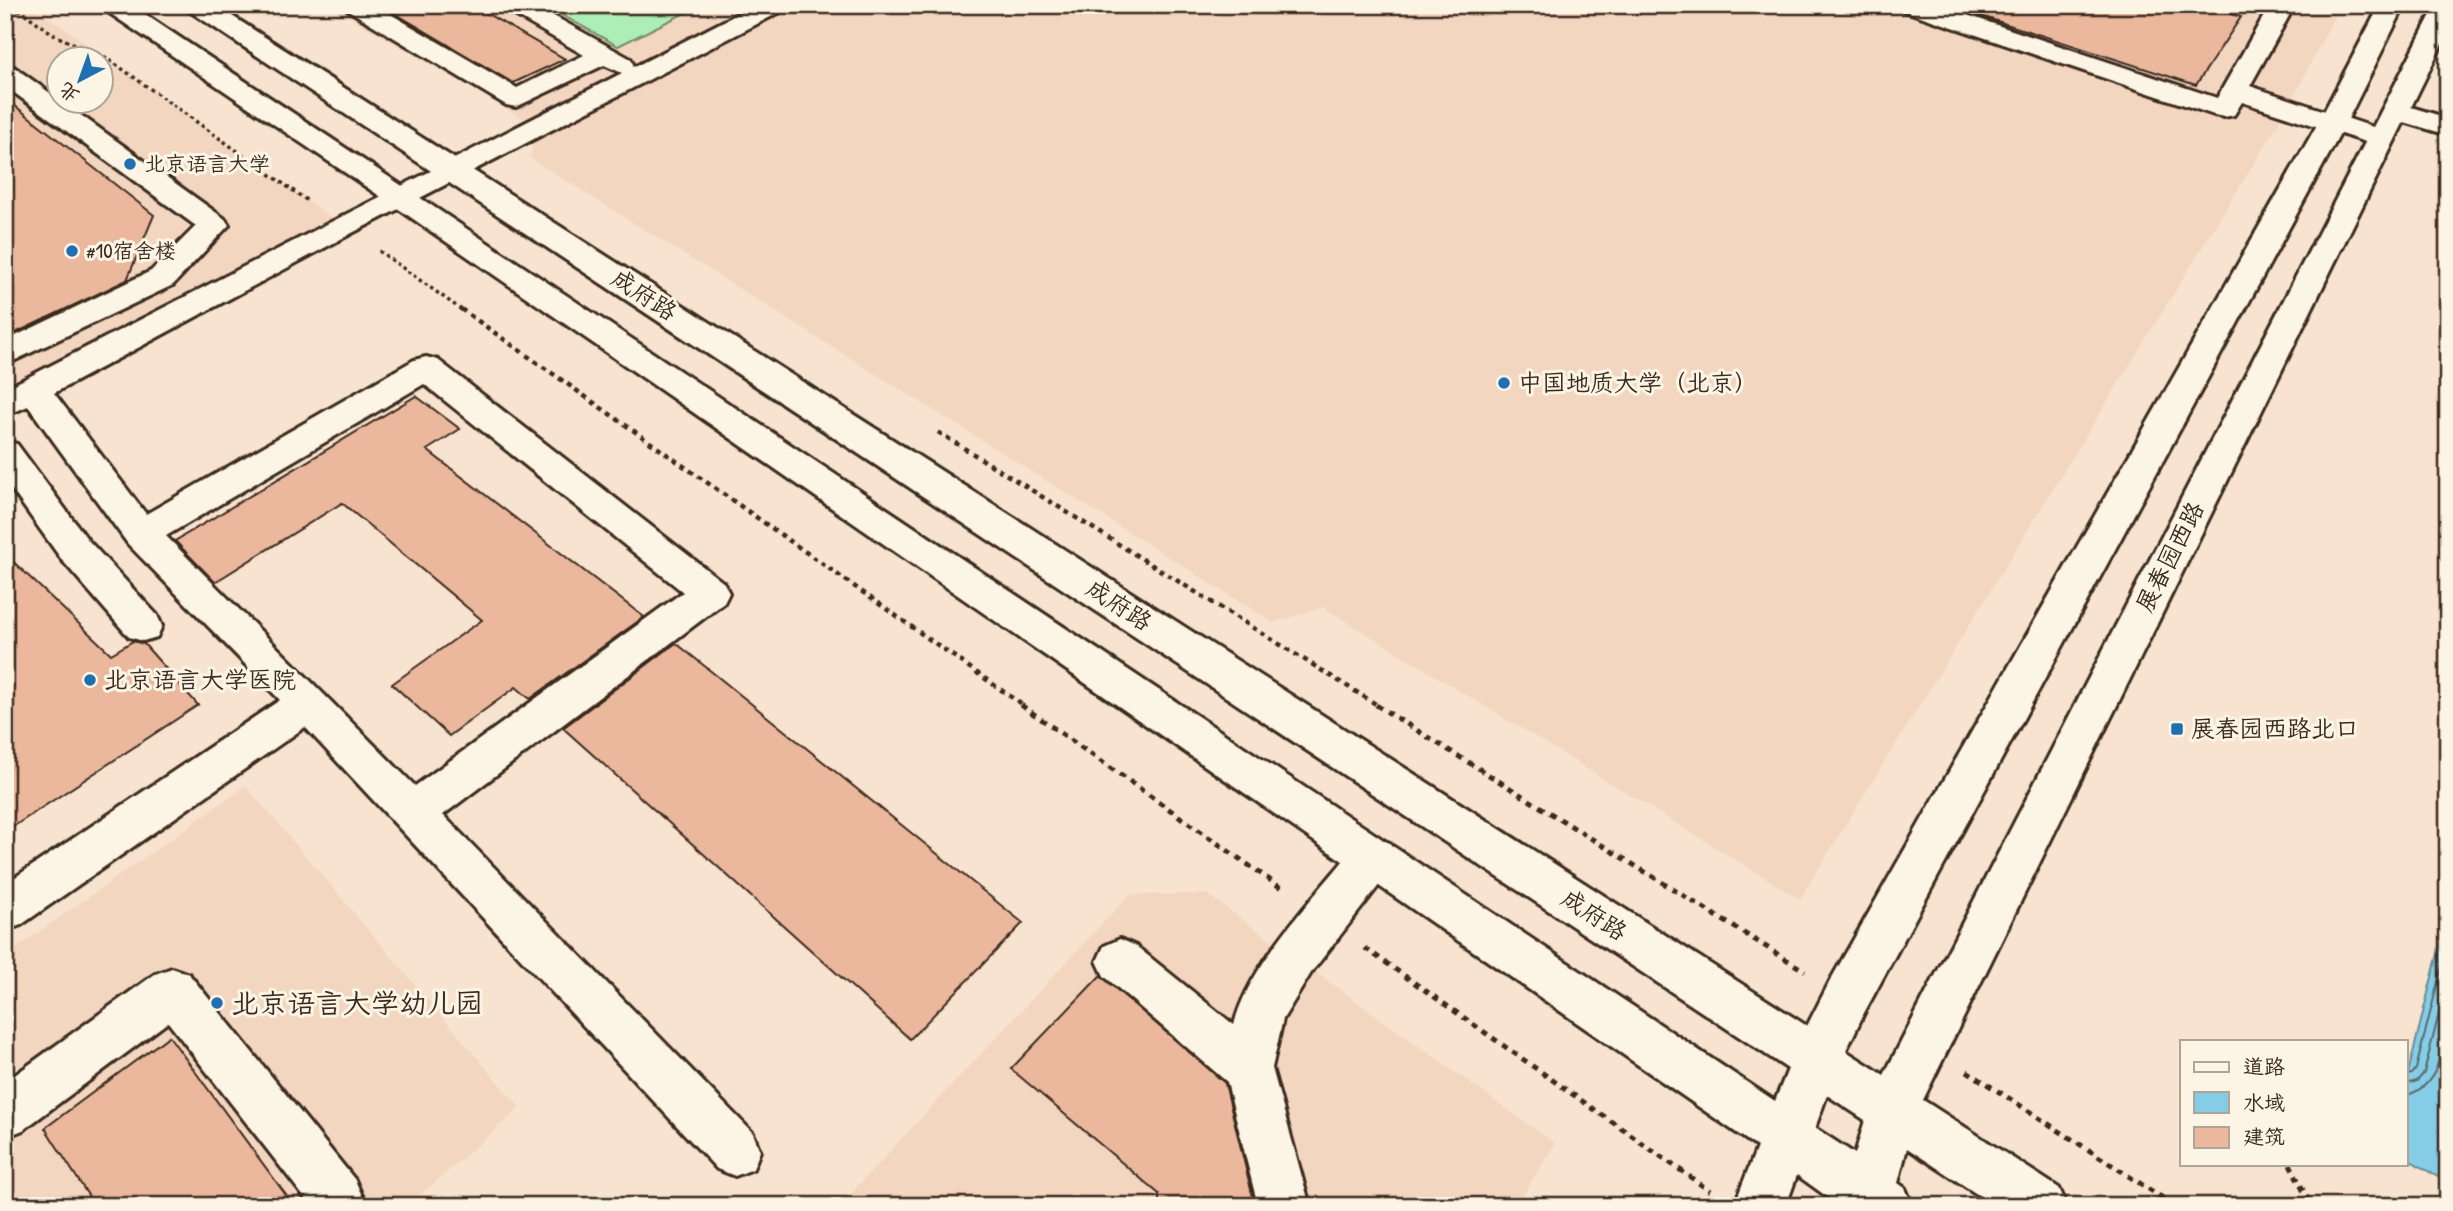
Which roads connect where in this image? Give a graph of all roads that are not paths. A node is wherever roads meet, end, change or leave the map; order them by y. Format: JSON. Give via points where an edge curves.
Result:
{"nodes":[{"id":1,"x":114,"y":5,"type":"edge"},
{"id":2,"x":197,"y":5,"type":"edge"},
{"id":3,"x":357,"y":5,"type":"edge"},
{"id":4,"x":515,"y":5,"type":"edge"},
{"id":5,"x":775,"y":5,"type":"edge"},
{"id":6,"x":1911,"y":5,"type":"edge"},
{"id":7,"x":2283,"y":5,"type":"edge"},
{"id":8,"x":2393,"y":5,"type":"edge"},
{"id":9,"x":2448,"y":6,"type":"edge"},
{"id":10,"x":604,"y":55,"type":"junction"},
{"id":11,"x":5,"y":73,"type":"edge"},
{"id":12,"x":639,"y":74,"type":"junction"},
{"id":13,"x":2234,"y":90,"type":"junction"},
{"id":14,"x":2332,"y":123,"type":"junction"},
{"id":15,"x":2389,"y":125,"type":"junction"},
{"id":16,"x":2448,"y":127,"type":"edge"},
{"id":17,"x":452,"y":170,"type":"junction"},
{"id":18,"x":400,"y":197,"type":"junction"},
{"id":19,"x":5,"y":354,"type":"edge"},
{"id":20,"x":19,"y":396,"type":"edge"},
{"id":21,"x":5,"y":453,"type":"edge"},
{"id":22,"x":141,"y":534,"type":"junction"},
{"id":23,"x":144,"y":626,"type":"dead end"},
{"id":24,"x":308,"y":703,"type":"junction"},
{"id":25,"x":413,"y":812,"type":"junction"},
{"id":26,"x":1374,"y":857,"type":"junction"},
{"id":27,"x":5,"y":910,"type":"edge"},
{"id":28,"x":1120,"y":961,"type":"dead end"},
{"id":29,"x":1816,"y":1060,"type":"junction"},
{"id":30,"x":1248,"y":1068,"type":"junction"},
{"id":31,"x":1893,"y":1109,"type":"junction"},
{"id":32,"x":5,"y":1112,"type":"edge"},
{"id":33,"x":1786,"y":1138,"type":"junction"},
{"id":34,"x":735,"y":1151,"type":"dead end"},
{"id":35,"x":337,"y":1198,"type":"dead end"},
{"id":36,"x":1874,"y":1201,"type":"edge"},
{"id":37,"x":1740,"y":1202,"type":"edge"},
{"id":38,"x":1284,"y":1206,"type":"edge"},
{"id":39,"x":2041,"y":1206,"type":"edge"}],
"edges":[{"from":1,"to":18,"type":"main road"},
{"from":2,"to":17,"type":"main road","name":"成府路"},
{"from":3,"to":10,"type":"main road","via":[[516,99]]},
{"from":4,"to":10,"type":"main road"},
{"from":5,"to":12,"type":"main road"},
{"from":6,"to":13,"type":"main road","via":[[2224,109]]},
{"from":7,"to":13,"type":"main road"},
{"from":8,"to":14,"type":"main road"},
{"from":9,"to":15,"type":"main road","name":"展春园西路"},
{"from":10,"to":12,"type":"main road"},
{"from":11,"to":19,"type":"main road","via":[[215,225],[162,278]]},
{"from":12,"to":17,"type":"main road"},
{"from":13,"to":14,"type":"main road"},
{"from":14,"to":15,"type":"main road"},
{"from":14,"to":29,"type":"main road"},
{"from":15,"to":16,"type":"main road"},
{"from":15,"to":31,"type":"main road","name":"展春园西路"},
{"from":17,"to":18,"type":"main road"},
{"from":17,"to":29,"type":"main road","name":"成府路"},
{"from":18,"to":20,"type":"main road"},
{"from":18,"to":26,"type":"main road"},
{"from":20,"to":22,"type":"main road"},
{"from":21,"to":23,"type":"main road","via":[[75,550]]},
{"from":22,"to":24,"type":"main road"},
{"from":22,"to":25,"type":"main road","via":[[426,368],[710,593]]},
{"from":24,"to":25,"type":"main road"},
{"from":24,"to":27,"type":"main road"},
{"from":25,"to":34,"type":"main road"},
{"from":26,"to":30,"type":"main road","via":[[1295,958],[1261,1011]]},
{"from":26,"to":33,"type":"main road"},
{"from":28,"to":30,"type":"main road"},
{"from":29,"to":31,"type":"main road","name":"成府路"},
{"from":29,"to":33,"type":"main road"},
{"from":30,"to":38,"type":"main road"},
{"from":31,"to":36,"type":"main road","name":"展春园西路"},
{"from":31,"to":39,"type":"main road","name":"成府路"},
{"from":32,"to":35,"type":"main road","via":[[172,990]]},
{"from":33,"to":36,"type":"main road"},
{"from":33,"to":37,"type":"main road"}]}
